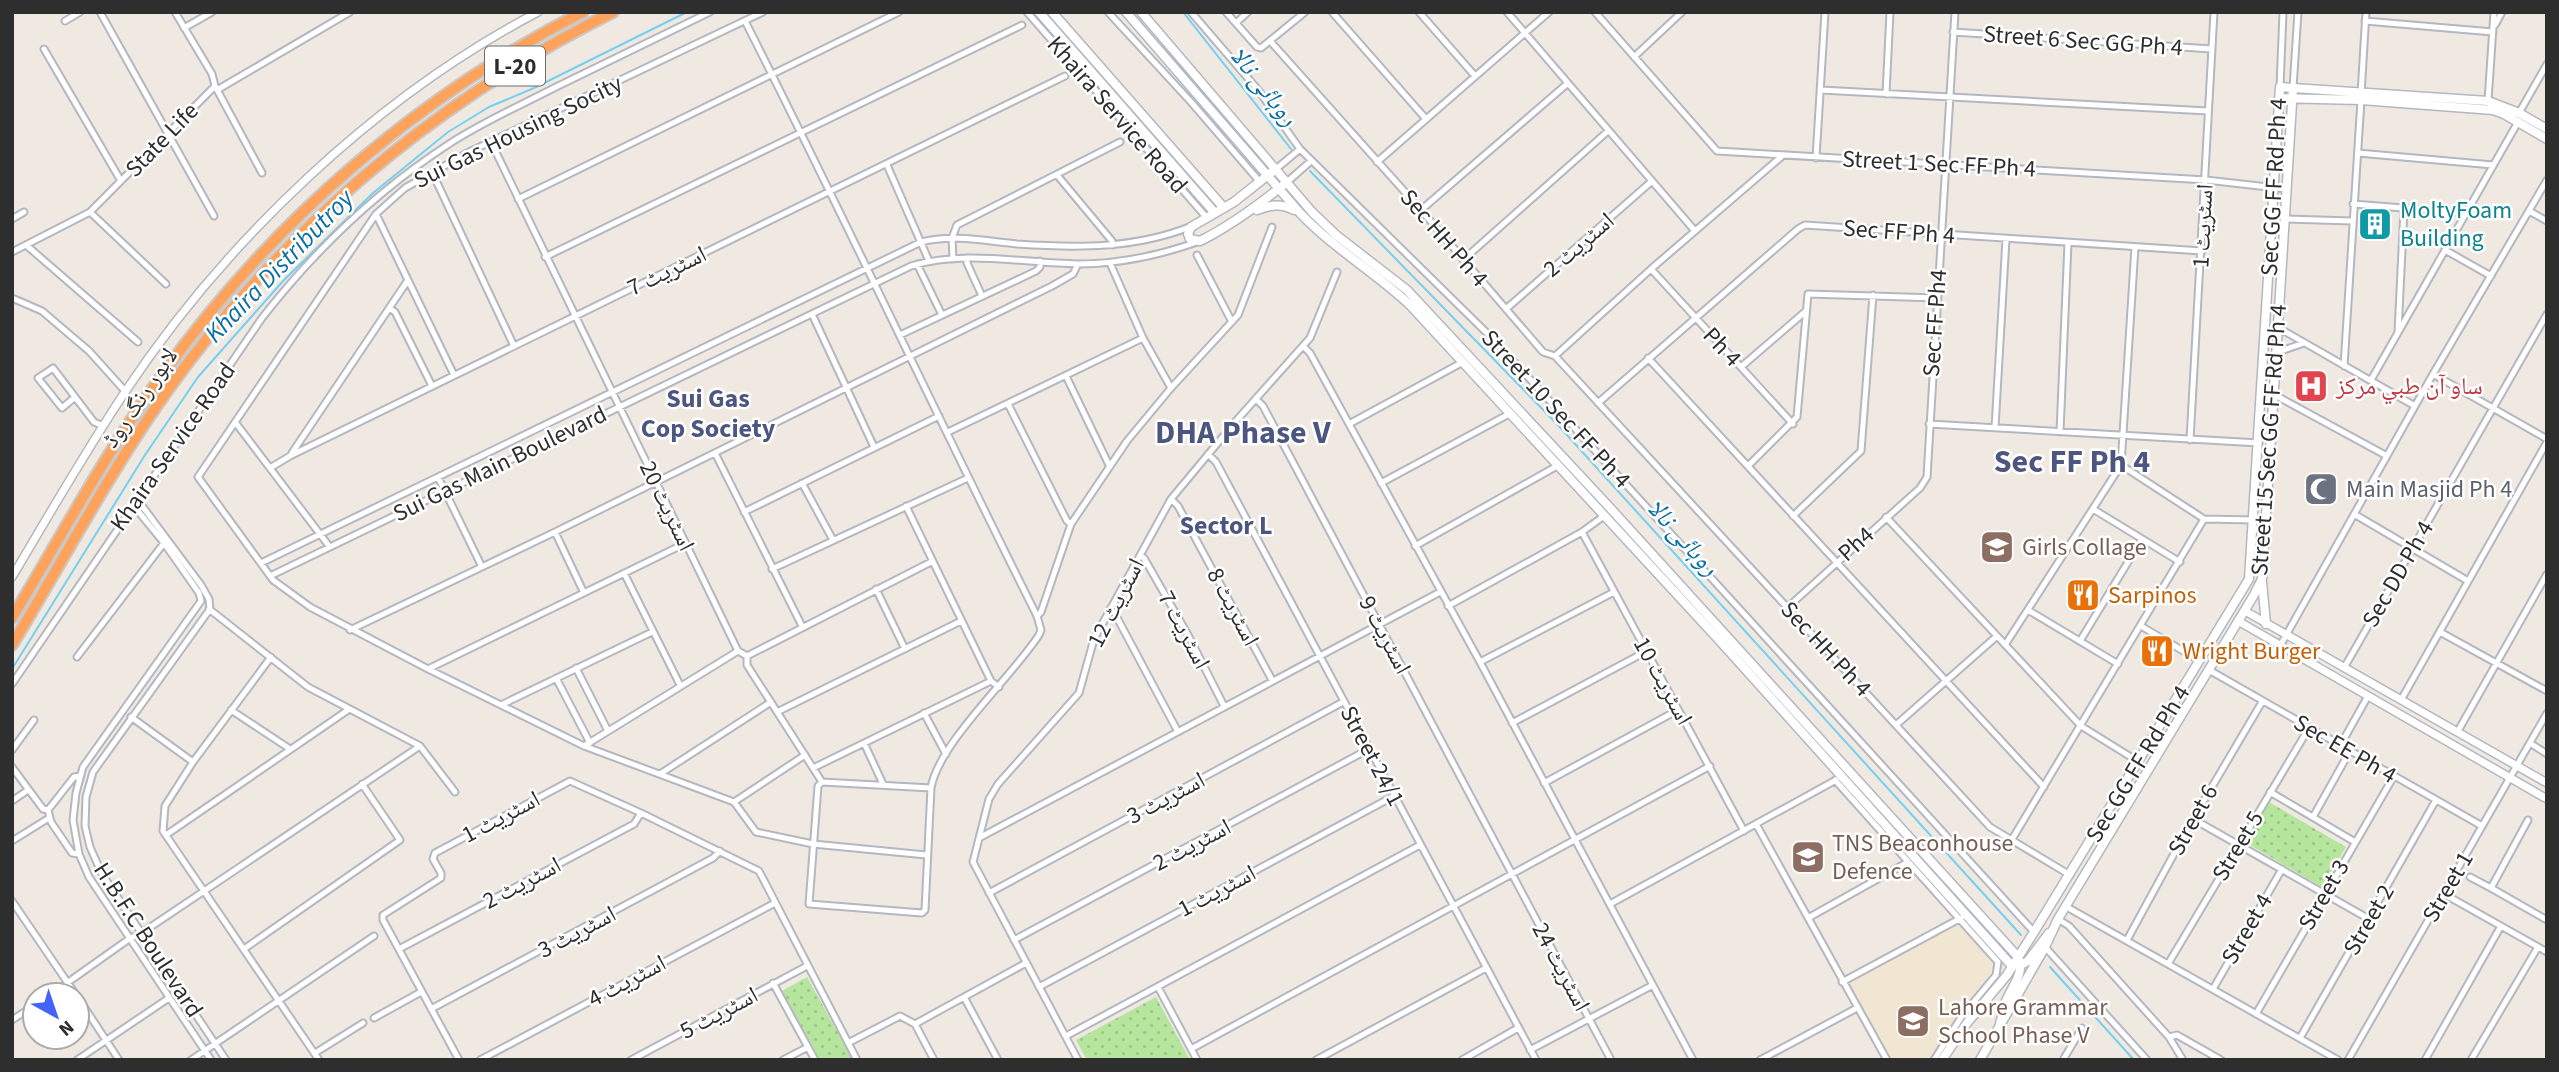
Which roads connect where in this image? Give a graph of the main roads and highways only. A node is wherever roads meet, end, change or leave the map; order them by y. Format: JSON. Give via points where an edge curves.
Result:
{"nodes":[{"id":1,"x":583,"y":12,"type":"edge"},
{"id":2,"x":613,"y":12,"type":"edge"},
{"id":3,"x":1039,"y":12,"type":"edge"},
{"id":4,"x":1052,"y":12,"type":"edge"},
{"id":5,"x":1126,"y":12,"type":"edge"},
{"id":6,"x":1141,"y":12,"type":"edge"},
{"id":7,"x":2293,"y":88,"type":"junction"},
{"id":8,"x":2361,"y":97,"type":"junction"},
{"id":9,"x":2279,"y":98,"type":"junction"},
{"id":10,"x":2292,"y":98,"type":"junction"},
{"id":11,"x":2519,"y":118,"type":"junction"},
{"id":12,"x":2547,"y":129,"type":"edge"},
{"id":13,"x":2547,"y":139,"type":"edge"},
{"id":14,"x":1276,"y":169,"type":"junction"},
{"id":15,"x":1268,"y":176,"type":"junction"},
{"id":16,"x":1287,"y":182,"type":"junction"},
{"id":17,"x":1278,"y":189,"type":"junction"},
{"id":18,"x":1224,"y":208,"type":"junction"},
{"id":19,"x":1247,"y":213,"type":"junction"},
{"id":20,"x":1300,"y":213,"type":"junction"},
{"id":21,"x":1211,"y":215,"type":"junction"},
{"id":22,"x":2275,"y":355,"type":"junction"},
{"id":23,"x":2264,"y":357,"type":"junction"},
{"id":24,"x":1466,"y":360,"type":"junction"},
{"id":25,"x":2262,"y":579,"type":"junction"},
{"id":26,"x":12,"y":618,"type":"edge"},
{"id":27,"x":2266,"y":624,"type":"road end"},
{"id":28,"x":12,"y":645,"type":"edge"},
{"id":29,"x":2052,"y":930,"type":"junction"},
{"id":30,"x":2017,"y":963,"type":"junction"},
{"id":31,"x":2000,"y":1024,"type":"junction"},
{"id":32,"x":1942,"y":1060,"type":"edge"},
{"id":33,"x":1980,"y":1060,"type":"edge"}],
"edges":[{"from":1,"to":26,"type":"highway","name":"لاہور رنگ روڈ","number":"L-20","via":[[491,64],[413,118],[279,236],[161,375]]},
{"from":2,"to":28,"type":"highway","name":"لاہور رنگ روڈ","number":"L-20","via":[[491,80],[422,128],[356,181],[264,270],[153,411]]},
{"from":3,"to":21,"type":"main road"},
{"from":4,"to":18,"type":"main road"},
{"from":5,"to":15,"type":"main road"},
{"from":6,"to":14,"type":"main road"},
{"from":7,"to":8,"type":"main road"},
{"from":7,"to":9,"type":"main road","name":"Sec GG FF Rd Ph 4","via":[[2280,87]]},
{"from":7,"to":10,"type":"main road","name":"Street 15 Sec GG FF Rd Ph 4"},
{"from":8,"to":10,"type":"main road"},
{"from":8,"to":11,"type":"main road","via":[[2493,110]]},
{"from":8,"to":11,"type":"main road","via":[[2488,101]]},
{"from":9,"to":10,"type":"main road"},
{"from":9,"to":23,"type":"main road","name":"Sec GG FF Rd Ph 4"},
{"from":10,"to":22,"type":"main road","name":"Street 15 Sec GG FF Rd Ph 4"},
{"from":11,"to":12,"type":"main road"},
{"from":11,"to":13,"type":"main road"},
{"from":14,"to":15,"type":"main road","name":"Sui Gas Main Boulevard"},
{"from":14,"to":16,"type":"main road"},
{"from":15,"to":17,"type":"main road"},
{"from":15,"to":18,"type":"main road","name":"Sui Gas Main Boulevard"},
{"from":16,"to":17,"type":"main road","name":"Sui Gas Main Boulevard"},
{"from":16,"to":24,"type":"main road","via":[[1336,234],[1408,290]]},
{"from":17,"to":19,"type":"main road","name":"Sui Gas Main Boulevard"},
{"from":17,"to":20,"type":"main road"},
{"from":18,"to":21,"type":"main road","name":"Sui Gas Main Boulevard"},
{"from":19,"to":20,"type":"main road","via":[[1272,205]]},
{"from":19,"to":21,"type":"main road","name":"Sui Gas Main Boulevard","via":[[1200,242],[1192,241],[1188,232],[1193,225]]},
{"from":20,"to":24,"type":"main road","via":[[1329,242],[1385,282]]},
{"from":22,"to":23,"type":"main road"},
{"from":22,"to":25,"type":"main road","name":"Street 15 Sec GG FF Rd Ph 4"},
{"from":23,"to":30,"type":"main road","name":"Sec GG FF Rd Ph 4","via":[[2249,579]]},
{"from":24,"to":30,"type":"main road","via":[[1612,510]]},
{"from":24,"to":30,"type":"main road","via":[[1509,414],[1898,845]]},
{"from":25,"to":27,"type":"main road"},
{"from":25,"to":29,"type":"main road","name":"Street 15 Sec GG FF Rd Ph 4"},
{"from":29,"to":30,"type":"main road","via":[[2028,961]]},
{"from":29,"to":31,"type":"main road","name":"Street 15 Sec GG FF Rd Ph 4"},
{"from":30,"to":31,"type":"main road","via":[[2018,978]]},
{"from":30,"to":32,"type":"main road"},
{"from":31,"to":33,"type":"main road"}]}
